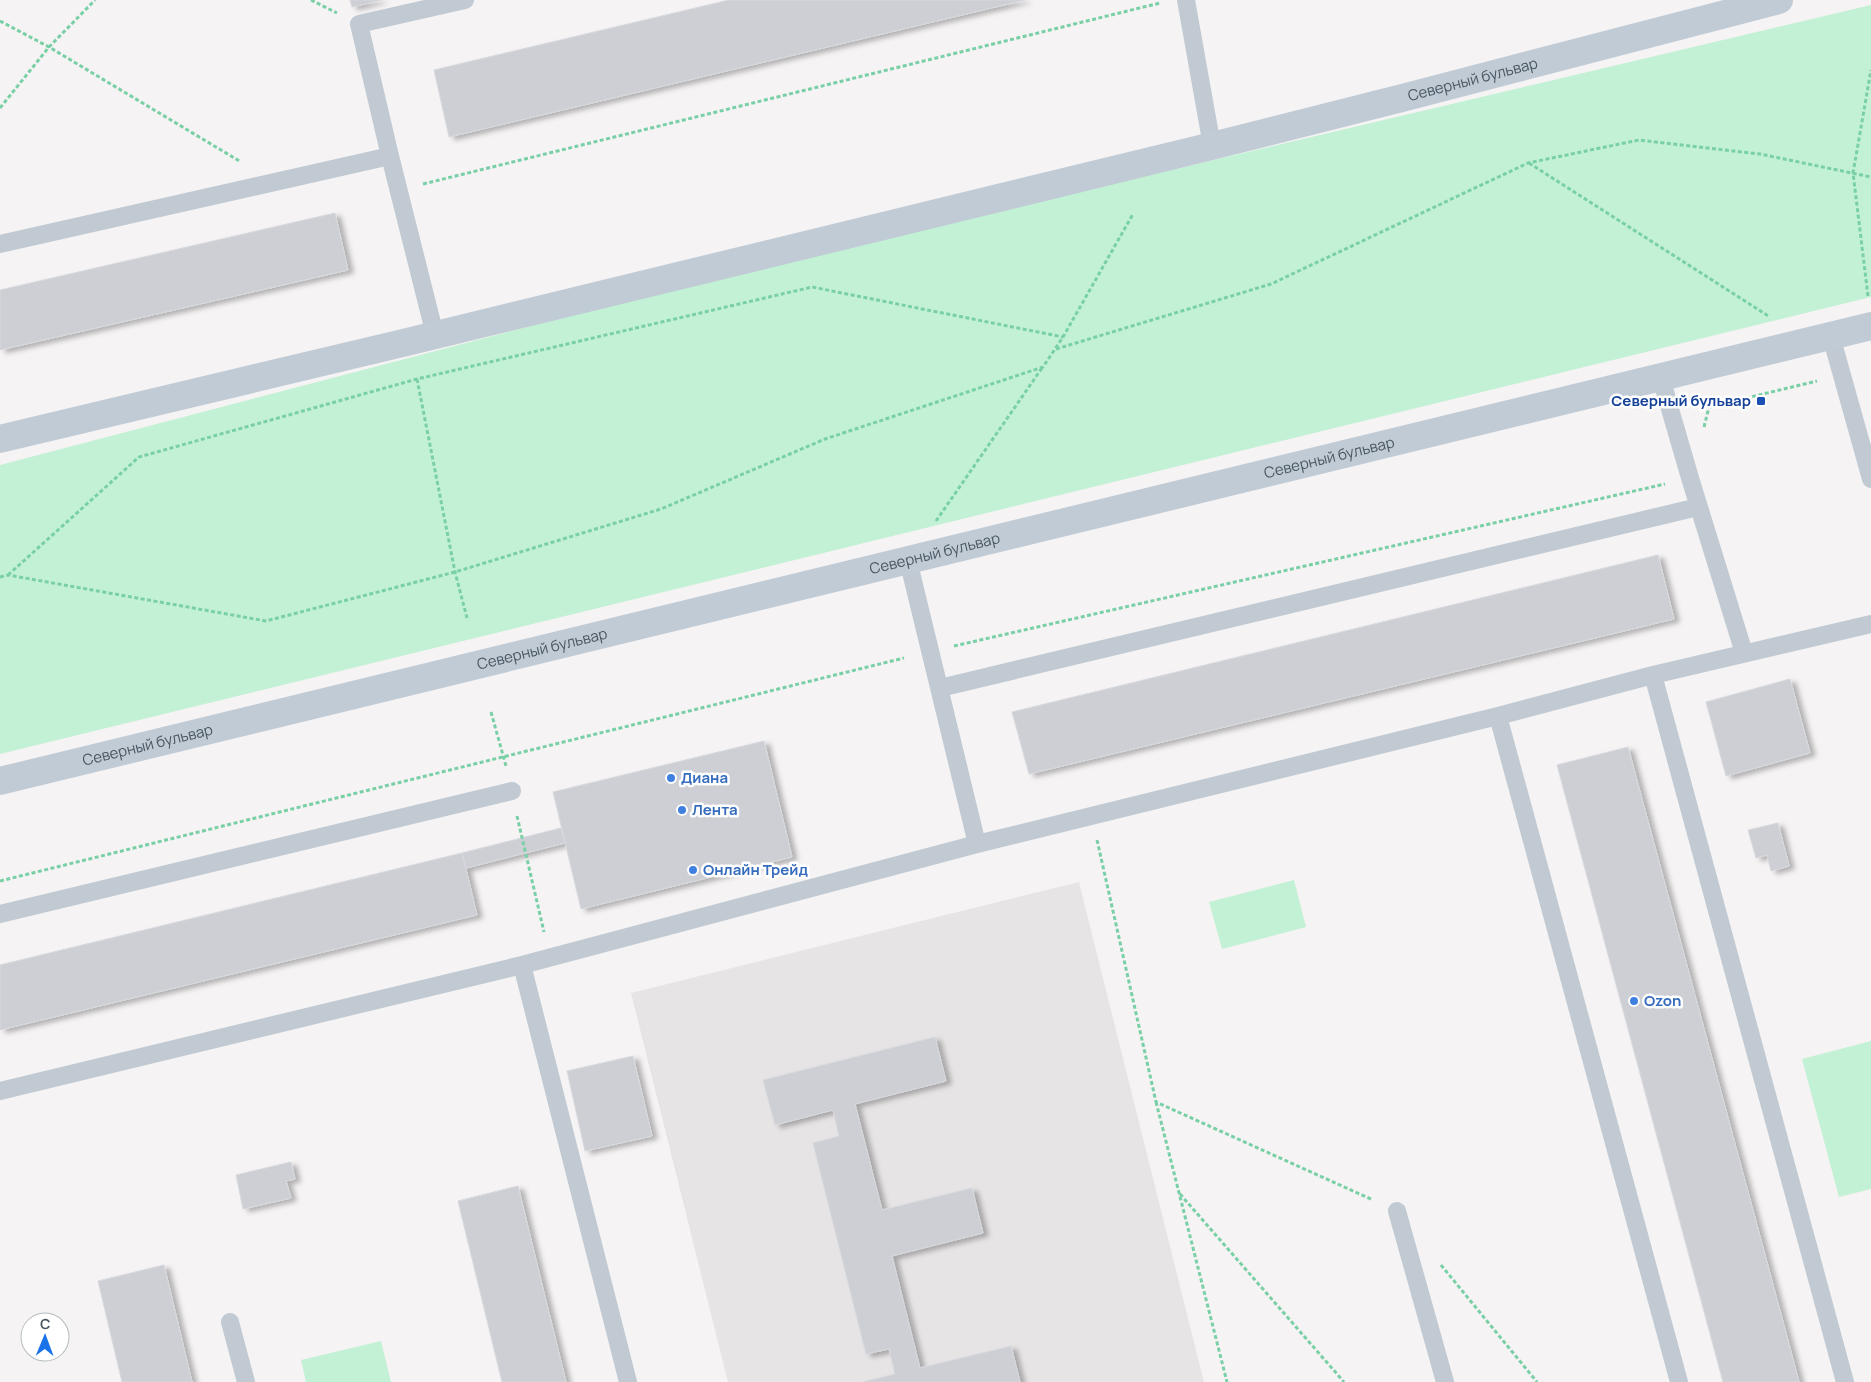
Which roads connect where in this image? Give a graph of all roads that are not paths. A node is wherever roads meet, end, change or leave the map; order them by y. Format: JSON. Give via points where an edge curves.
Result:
{"nodes":[{"id":1,"x":465,"y":0,"type":"edge"},
{"id":2,"x":1186,"y":0,"type":"edge"},
{"id":3,"x":1779,"y":0,"type":"edge"},
{"id":4,"x":1212,"y":146,"type":"junction"},
{"id":5,"x":390,"y":156,"type":"junction"},
{"id":6,"x":0,"y":244,"type":"edge"},
{"id":7,"x":1870,"y":316,"type":"edge"},
{"id":8,"x":435,"y":335,"type":"junction"},
{"id":9,"x":1820,"y":339,"type":"junction"},
{"id":10,"x":1661,"y":378,"type":"junction"},
{"id":11,"x":0,"y":438,"type":"edge"},
{"id":12,"x":1871,"y":480,"type":"edge"},
{"id":13,"x":1698,"y":507,"type":"junction"},
{"id":14,"x":908,"y":560,"type":"junction"},
{"id":15,"x":1871,"y":624,"type":"edge"},
{"id":16,"x":1744,"y":653,"type":"junction"},
{"id":17,"x":1653,"y":675,"type":"junction"},
{"id":18,"x":940,"y":688,"type":"junction"},
{"id":19,"x":1498,"y":716,"type":"junction"},
{"id":20,"x":0,"y":780,"type":"edge"},
{"id":21,"x":512,"y":792,"type":"road end"},
{"id":22,"x":977,"y":844,"type":"junction"},
{"id":23,"x":0,"y":914,"type":"edge"},
{"id":24,"x":522,"y":964,"type":"junction"},
{"id":25,"x":0,"y":1092,"type":"edge"},
{"id":26,"x":1397,"y":1211,"type":"road end"},
{"id":27,"x":230,"y":1322,"type":"dead end"},
{"id":28,"x":246,"y":1382,"type":"edge"},
{"id":29,"x":628,"y":1382,"type":"edge"},
{"id":30,"x":1446,"y":1382,"type":"edge"},
{"id":31,"x":1679,"y":1382,"type":"edge"},
{"id":32,"x":1845,"y":1382,"type":"edge"}],
"edges":[{"from":1,"to":5,"type":"lane","via":[[359,24]]},
{"from":2,"to":4,"type":"lane"},
{"from":3,"to":4,"type":"main road","name":"Северный бульвар"},
{"from":4,"to":8,"type":"main road","name":"Северный бульвар"},
{"from":5,"to":6,"type":"lane"},
{"from":5,"to":8,"type":"lane"},
{"from":7,"to":9,"type":"main road","name":"Северный бульвар"},
{"from":8,"to":11,"type":"main road","name":"Северный бульвар"},
{"from":9,"to":10,"type":"main road","name":"Северный бульвар"},
{"from":9,"to":12,"type":"lane"},
{"from":10,"to":13,"type":"lane"},
{"from":10,"to":14,"type":"main road","name":"Северный бульвар"},
{"from":13,"to":16,"type":"lane"},
{"from":13,"to":18,"type":"lane"},
{"from":14,"to":18,"type":"lane"},
{"from":14,"to":20,"type":"main road","name":"Северный бульвар"},
{"from":15,"to":16,"type":"lane"},
{"from":16,"to":17,"type":"lane"},
{"from":17,"to":19,"type":"lane"},
{"from":17,"to":32,"type":"lane"},
{"from":18,"to":22,"type":"lane"},
{"from":19,"to":22,"type":"lane"},
{"from":19,"to":31,"type":"lane"},
{"from":21,"to":23,"type":"lane"},
{"from":22,"to":24,"type":"lane"},
{"from":24,"to":25,"type":"lane"},
{"from":24,"to":29,"type":"lane"},
{"from":26,"to":30,"type":"lane"},
{"from":27,"to":28,"type":"lane"}]}
